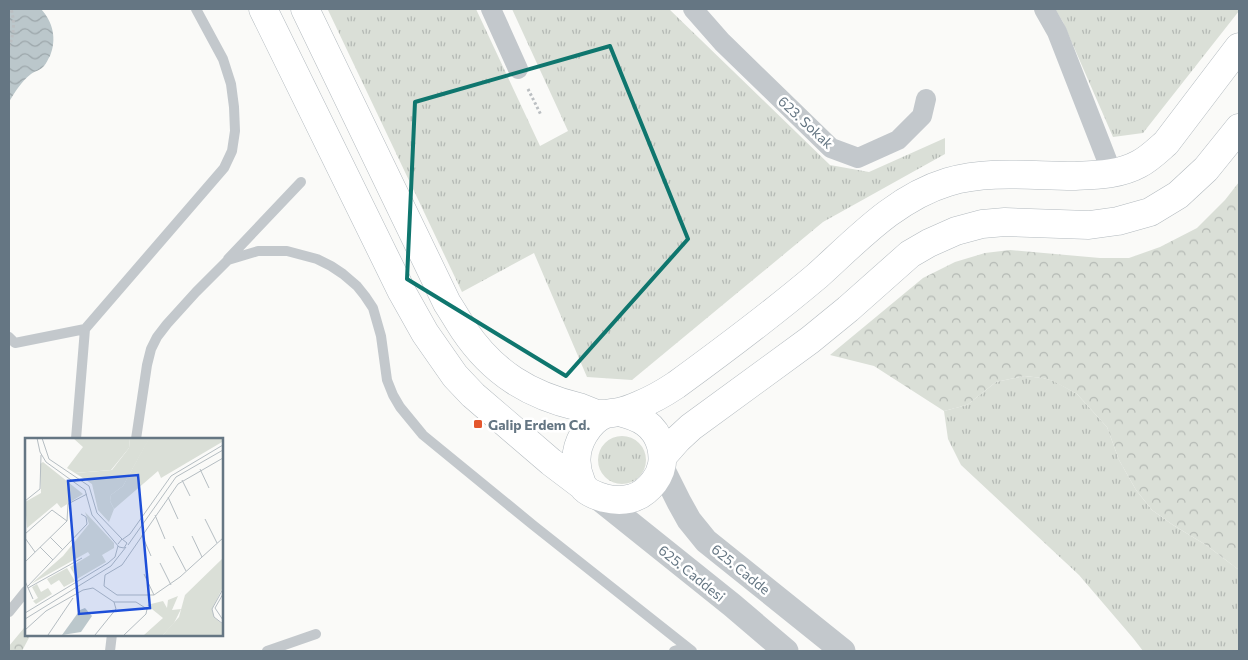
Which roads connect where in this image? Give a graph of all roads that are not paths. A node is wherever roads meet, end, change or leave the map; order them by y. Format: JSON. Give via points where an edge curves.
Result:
{"nodes":[{"id":1,"x":196,"y":9,"type":"edge"},
{"id":2,"x":263,"y":9,"type":"edge"},
{"id":3,"x":305,"y":9,"type":"edge"},
{"id":4,"x":491,"y":9,"type":"edge"},
{"id":5,"x":693,"y":9,"type":"edge"},
{"id":6,"x":1044,"y":9,"type":"edge"},
{"id":7,"x":1239,"y":46,"type":"edge"},
{"id":8,"x":518,"y":69,"type":"road end"},
{"id":9,"x":926,"y":99,"type":"dead end"},
{"id":10,"x":1239,"y":128,"type":"edge"},
{"id":11,"x":1112,"y":173,"type":"junction"},
{"id":12,"x":301,"y":182,"type":"dead end"},
{"id":13,"x":228,"y":260,"type":"junction"},
{"id":14,"x":85,"y":329,"type":"junction"},
{"id":15,"x":9,"y":337,"type":"edge"},
{"id":16,"x":612,"y":413,"type":"junction"},
{"id":17,"x":76,"y":438,"type":"edge"},
{"id":18,"x":136,"y":438,"type":"edge"},
{"id":19,"x":662,"y":462,"type":"junction"},
{"id":20,"x":590,"y":492,"type":"junction"},
{"id":21,"x":25,"y":592,"type":"edge"},
{"id":22,"x":9,"y":612,"type":"edge"},
{"id":23,"x":316,"y":634,"type":"dead end"},
{"id":24,"x":112,"y":635,"type":"edge"},
{"id":25,"x":689,"y":649,"type":"edge"},
{"id":26,"x":110,"y":651,"type":"edge"},
{"id":27,"x":267,"y":651,"type":"edge"},
{"id":28,"x":674,"y":651,"type":"edge"},
{"id":29,"x":786,"y":651,"type":"edge"},
{"id":30,"x":844,"y":651,"type":"edge"}],
"edges":[{"from":1,"to":14,"type":"lane","via":[[223,59],[231,84],[235,130],[232,151],[224,168]]},
{"from":2,"to":20,"type":"main road","via":[[425,333],[473,396]]},
{"from":3,"to":16,"type":"main road","via":[[443,295],[464,330],[504,374],[524,387],[594,413]]},
{"from":4,"to":8,"type":"street"},
{"from":5,"to":9,"type":"street","name":"623. Sokak","via":[[722,42],[831,148],[858,158],[898,140],[922,116]]},
{"from":6,"to":11,"type":"street","via":[[1057,32]]},
{"from":7,"to":11,"type":"main road","via":[[1166,143],[1139,164]]},
{"from":10,"to":19,"type":"main road","via":[[1206,169],[1178,195],[1150,212],[1089,225],[982,224],[929,243],[910,254],[810,340],[691,427]]},
{"from":11,"to":16,"type":"main road","via":[[988,175],[948,182],[910,198],[690,375],[656,397]]},
{"from":12,"to":13,"type":"lane"},
{"from":13,"to":18,"type":"lane","via":[[157,337],[147,365]]},
{"from":13,"to":25,"type":"lane","via":[[258,250],[287,251],[317,259],[343,274],[357,286],[373,308],[381,336],[387,380],[400,407],[423,435]]},
{"from":14,"to":15,"type":"lane","via":[[15,343]]},
{"from":14,"to":17,"type":"lane"},
{"from":16,"to":19,"type":"main road","via":[[632,415],[653,429],[659,441]]},
{"from":16,"to":20,"type":"main road","via":[[595,421],[579,443],[577,472]]},
{"from":19,"to":20,"type":"main road","via":[[649,488],[638,496],[612,500]]},
{"from":19,"to":30,"type":"street","name":"625. Cadde","via":[[686,514],[706,541]]},
{"from":20,"to":29,"type":"street","name":"625. Caddesi"},
{"from":21,"to":22,"type":"lane"},
{"from":23,"to":27,"type":"lane"},
{"from":24,"to":26,"type":"lane"},
{"from":25,"to":28,"type":"lane"}]}
